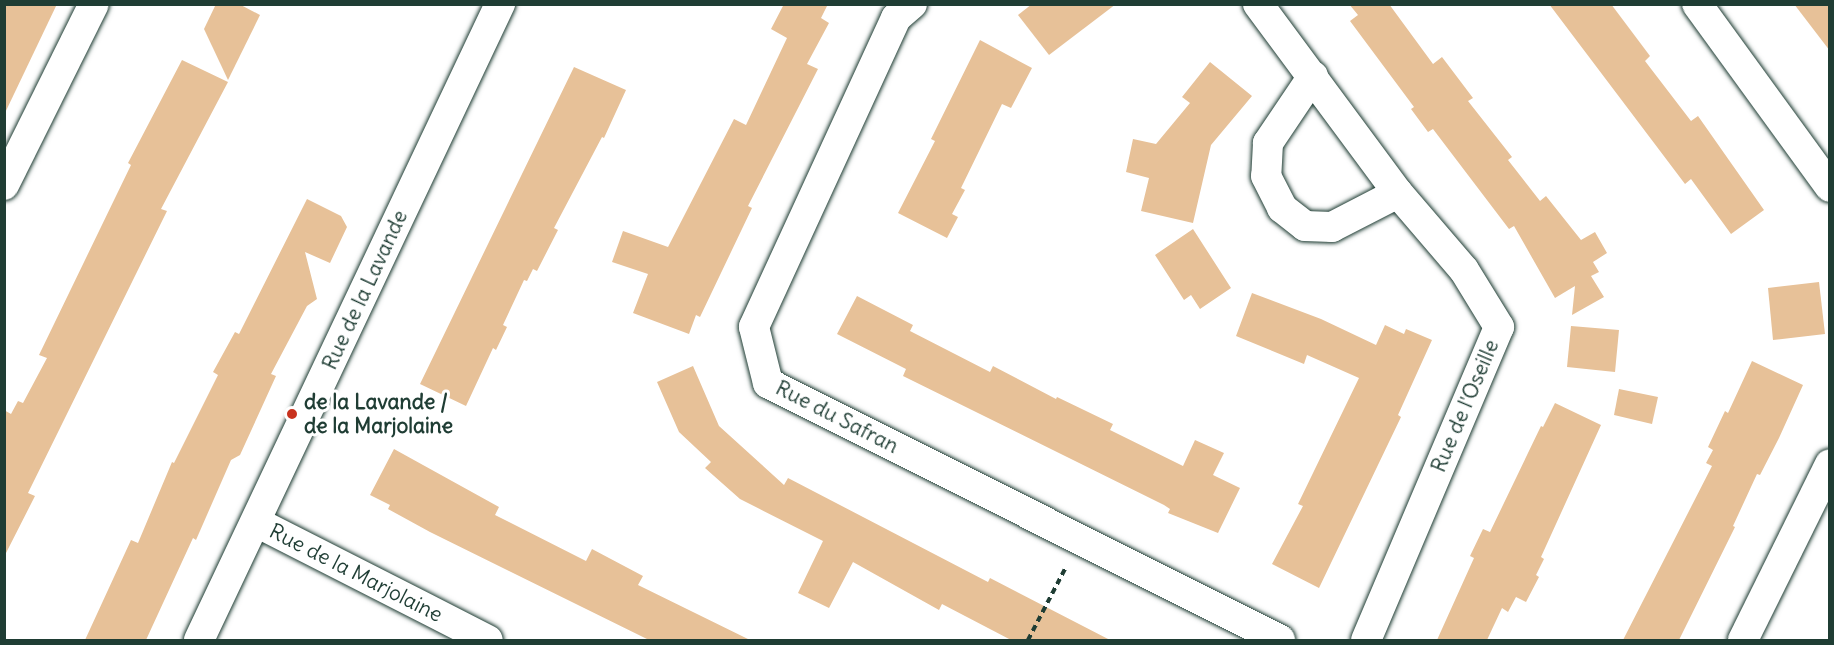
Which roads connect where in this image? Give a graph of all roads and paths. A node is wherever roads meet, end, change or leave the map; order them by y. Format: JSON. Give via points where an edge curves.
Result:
{"nodes":[{"id":1,"x":94,"y":4,"type":"edge"},
{"id":2,"x":500,"y":4,"type":"edge"},
{"id":3,"x":912,"y":4,"type":"edge"},
{"id":4,"x":1258,"y":4,"type":"edge"},
{"id":5,"x":1697,"y":4,"type":"edge"},
{"id":6,"x":1313,"y":76,"type":"junction"},
{"id":7,"x":4,"y":185,"type":"edge"},
{"id":8,"x":1830,"y":187,"type":"edge"},
{"id":9,"x":1398,"y":193,"type":"junction"},
{"id":10,"x":1830,"y":464,"type":"edge"},
{"id":11,"x":256,"y":522,"type":"junction"},
{"id":12,"x":1080,"y":540,"type":"junction"},
{"id":13,"x":199,"y":640,"type":"edge"},
{"id":14,"x":488,"y":640,"type":"edge"},
{"id":15,"x":1028,"y":640,"type":"edge"},
{"id":16,"x":1280,"y":640,"type":"edge"},
{"id":17,"x":1366,"y":640,"type":"edge"},
{"id":18,"x":1743,"y":640,"type":"edge"}],
"edges":[{"from":1,"to":7,"type":"street"},
{"from":2,"to":11,"type":"street","name":"Rue de la Lavande"},
{"from":3,"to":12,"type":"street","name":"Rue du Safran","via":[[896,18],[754,327],[768,383]]},
{"from":4,"to":6,"type":"street","name":"Rue de l'Oseille"},
{"from":5,"to":8,"type":"street"},
{"from":6,"to":9,"type":"street","name":"Rue de l'Oseille"},
{"from":6,"to":9,"type":"street","via":[[1268,143],[1266,176],[1282,208],[1305,226],[1332,227]]},
{"from":9,"to":17,"type":"street","name":"Rue de l'Oseille","via":[[1464,270],[1499,327]]},
{"from":10,"to":18,"type":"street"},
{"from":11,"to":13,"type":"street","name":"Rue de la Lavande"},
{"from":11,"to":14,"type":"street","name":"Rue de la Marjolaine"},
{"from":12,"to":15,"type":"path"},
{"from":12,"to":16,"type":"street","name":"Rue du Safran"}]}
